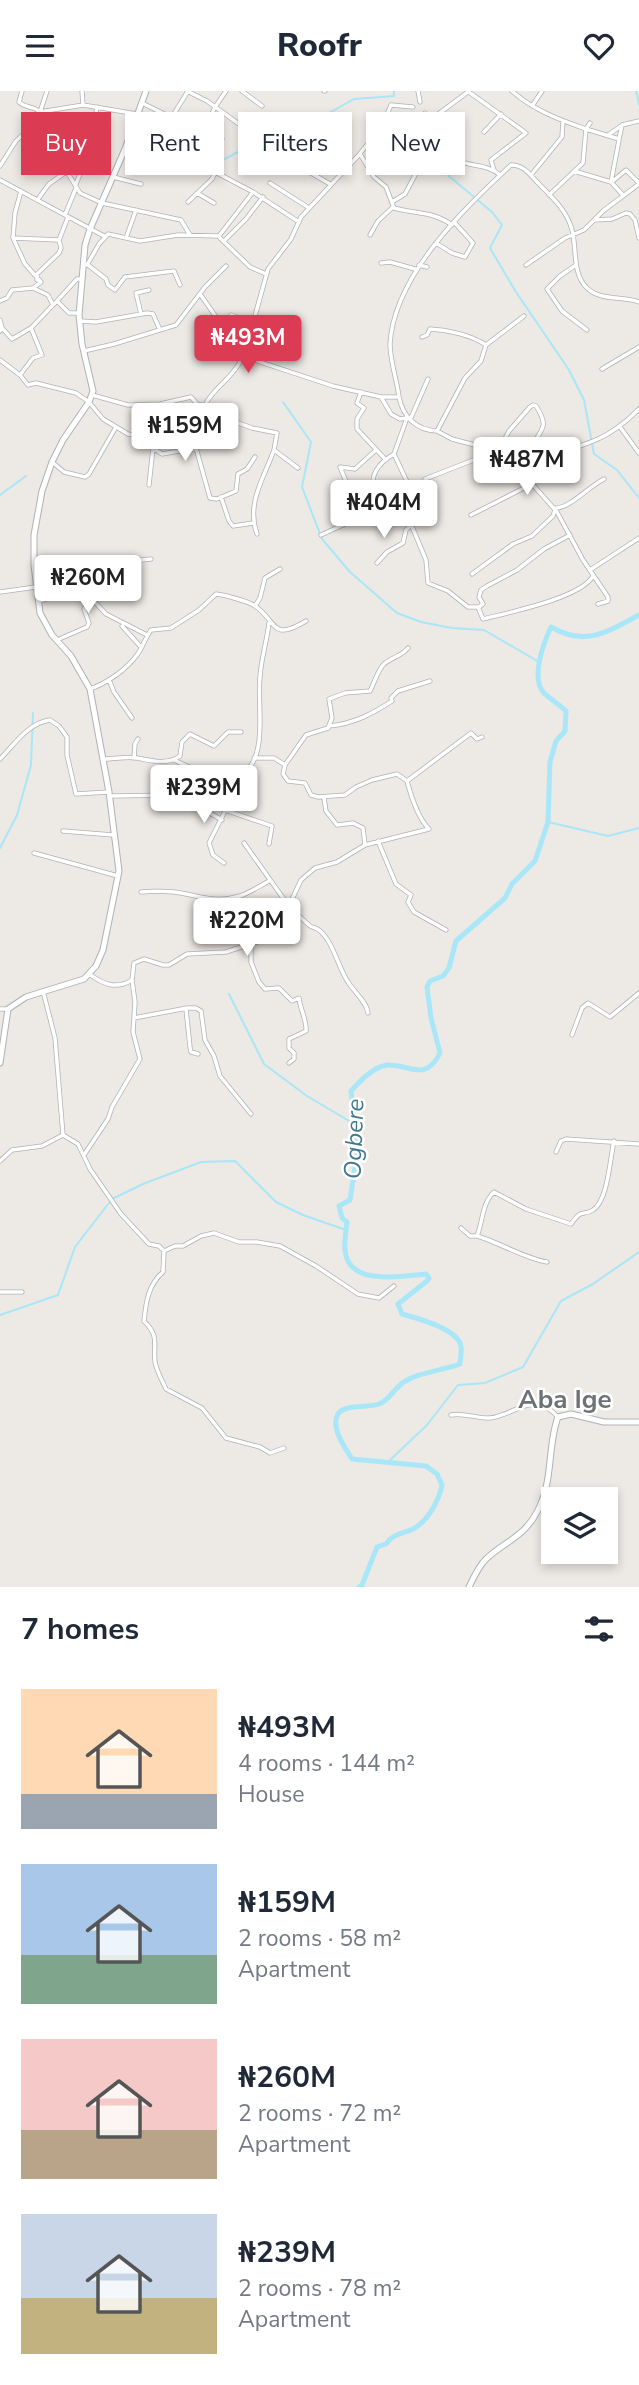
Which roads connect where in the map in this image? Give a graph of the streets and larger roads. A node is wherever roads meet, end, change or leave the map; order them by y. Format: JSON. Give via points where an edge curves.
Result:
{"nodes":[{"id":1,"x":22,"y":91,"type":"edge"},
{"id":2,"x":47,"y":91,"type":"edge"},
{"id":3,"x":82,"y":91,"type":"edge"},
{"id":4,"x":146,"y":91,"type":"edge"},
{"id":5,"x":187,"y":91,"type":"edge"},
{"id":6,"x":226,"y":91,"type":"edge"},
{"id":7,"x":242,"y":91,"type":"edge"},
{"id":8,"x":418,"y":91,"type":"edge"},
{"id":9,"x":469,"y":91,"type":"edge"},
{"id":10,"x":512,"y":91,"type":"edge"},
{"id":11,"x":542,"y":91,"type":"edge"},
{"id":12,"x":420,"y":101,"type":"dead end"},
{"id":13,"x":142,"y":103,"type":"junction"},
{"id":14,"x":83,"y":104,"type":"junction"},
{"id":15,"x":262,"y":106,"type":"dead end"},
{"id":16,"x":532,"y":106,"type":"junction"},
{"id":17,"x":97,"y":107,"type":"junction"},
{"id":18,"x":215,"y":107,"type":"junction"},
{"id":19,"x":413,"y":107,"type":"dead end"},
{"id":20,"x":40,"y":112,"type":"junction"},
{"id":21,"x":96,"y":112,"type":"edge"},
{"id":22,"x":126,"y":112,"type":"edge"},
{"id":23,"x":139,"y":112,"type":"edge"},
{"id":24,"x":161,"y":112,"type":"edge"},
{"id":25,"x":175,"y":112,"type":"edge"},
{"id":26,"x":213,"y":112,"type":"edge"},
{"id":27,"x":444,"y":112,"type":"edge"},
{"id":28,"x":501,"y":114,"type":"junction"},
{"id":29,"x":563,"y":121,"type":"junction"},
{"id":30,"x":639,"y":121,"type":"edge"},
{"id":31,"x":238,"y":123,"type":"edge"},
{"id":32,"x":590,"y":123,"type":"dead end"},
{"id":33,"x":622,"y":125,"type":"junction"},
{"id":34,"x":586,"y":129,"type":"junction"},
{"id":35,"x":484,"y":132,"type":"dead end"},
{"id":36,"x":608,"y":135,"type":"junction"},
{"id":37,"x":21,"y":136,"type":"edge"},
{"id":38,"x":620,"y":139,"type":"junction"},
{"id":39,"x":125,"y":149,"type":"edge"},
{"id":40,"x":360,"y":153,"type":"junction"},
{"id":41,"x":352,"y":161,"type":"edge"},
{"id":42,"x":465,"y":162,"type":"edge"},
{"id":43,"x":0,"y":166,"type":"edge"},
{"id":44,"x":494,"y":170,"type":"junction"},
{"id":45,"x":574,"y":171,"type":"junction"},
{"id":46,"x":62,"y":175,"type":"edge"},
{"id":47,"x":69,"y":175,"type":"edge"},
{"id":48,"x":80,"y":175,"type":"edge"},
{"id":49,"x":213,"y":175,"type":"edge"},
{"id":50,"x":223,"y":175,"type":"edge"},
{"id":51,"x":314,"y":175,"type":"edge"},
{"id":52,"x":339,"y":175,"type":"edge"},
{"id":53,"x":415,"y":175,"type":"edge"},
{"id":54,"x":500,"y":175,"type":"junction"},
{"id":55,"x":531,"y":176,"type":"junction"},
{"id":56,"x":113,"y":177,"type":"junction"},
{"id":57,"x":0,"y":180,"type":"edge"},
{"id":58,"x":611,"y":182,"type":"junction"},
{"id":59,"x":270,"y":183,"type":"dead end"},
{"id":60,"x":639,"y":183,"type":"edge"},
{"id":61,"x":141,"y":184,"type":"dead end"},
{"id":62,"x":330,"y":184,"type":"junction"},
{"id":63,"x":76,"y":186,"type":"junction"},
{"id":64,"x":21,"y":191,"type":"junction"},
{"id":65,"x":253,"y":192,"type":"junction"},
{"id":66,"x":197,"y":193,"type":"junction"},
{"id":67,"x":549,"y":195,"type":"junction"},
{"id":68,"x":623,"y":195,"type":"junction"},
{"id":69,"x":263,"y":197,"type":"junction"},
{"id":70,"x":38,"y":199,"type":"junction"},
{"id":71,"x":188,"y":202,"type":"dead end"},
{"id":72,"x":214,"y":203,"type":"dead end"},
{"id":73,"x":102,"y":204,"type":"junction"},
{"id":74,"x":392,"y":205,"type":"junction"},
{"id":75,"x":309,"y":208,"type":"junction"},
{"id":76,"x":136,"y":209,"type":"junction"},
{"id":77,"x":639,"y":213,"type":"edge"},
{"id":78,"x":66,"y":216,"type":"junction"},
{"id":79,"x":634,"y":216,"type":"junction"},
{"id":80,"x":594,"y":220,"type":"junction"},
{"id":81,"x":299,"y":222,"type":"junction"},
{"id":82,"x":454,"y":224,"type":"junction"},
{"id":83,"x":90,"y":229,"type":"junction"},
{"id":84,"x":574,"y":234,"type":"junction"},
{"id":85,"x":190,"y":235,"type":"junction"},
{"id":86,"x":370,"y":235,"type":"dead end"},
{"id":87,"x":104,"y":236,"type":"junction"},
{"id":88,"x":219,"y":236,"type":"junction"},
{"id":89,"x":639,"y":237,"type":"edge"},
{"id":90,"x":13,"y":238,"type":"junction"},
{"id":91,"x":126,"y":238,"type":"junction"},
{"id":92,"x":59,"y":240,"type":"junction"},
{"id":93,"x":224,"y":241,"type":"junction"},
{"id":94,"x":436,"y":243,"type":"junction"},
{"id":95,"x":381,"y":263,"type":"dead end"},
{"id":96,"x":577,"y":264,"type":"junction"},
{"id":97,"x":85,"y":265,"type":"junction"},
{"id":98,"x":419,"y":265,"type":"junction"},
{"id":99,"x":526,"y":265,"type":"dead end"},
{"id":100,"x":226,"y":266,"type":"dead end"},
{"id":101,"x":426,"y":267,"type":"dead end"},
{"id":102,"x":415,"y":269,"type":"junction"},
{"id":103,"x":266,"y":274,"type":"junction"},
{"id":104,"x":81,"y":279,"type":"junction"},
{"id":105,"x":39,"y":281,"type":"junction"},
{"id":106,"x":180,"y":285,"type":"dead end"},
{"id":107,"x":33,"y":288,"type":"junction"},
{"id":108,"x":149,"y":290,"type":"dead end"},
{"id":109,"x":200,"y":294,"type":"junction"},
{"id":110,"x":48,"y":295,"type":"junction"},
{"id":111,"x":0,"y":301,"type":"edge"},
{"id":112,"x":639,"y":302,"type":"edge"},
{"id":113,"x":55,"y":303,"type":"junction"},
{"id":114,"x":79,"y":313,"type":"junction"},
{"id":115,"x":141,"y":314,"type":"junction"},
{"id":116,"x":524,"y":316,"type":"dead end"},
{"id":117,"x":0,"y":320,"type":"edge"},
{"id":118,"x":80,"y":321,"type":"junction"},
{"id":119,"x":254,"y":323,"type":"junction"},
{"id":120,"x":221,"y":324,"type":"junction"},
{"id":121,"x":31,"y":328,"type":"junction"},
{"id":122,"x":1,"y":330,"type":"edge"},
{"id":123,"x":160,"y":330,"type":"junction"},
{"id":124,"x":587,"y":330,"type":"dead end"},
{"id":125,"x":204,"y":337,"type":"dead end"},
{"id":126,"x":422,"y":337,"type":"dead end"},
{"id":127,"x":486,"y":345,"type":"junction"},
{"id":128,"x":639,"y":347,"type":"edge"},
{"id":129,"x":84,"y":351,"type":"junction"},
{"id":130,"x":243,"y":359,"type":"junction"},
{"id":131,"x":0,"y":360,"type":"edge"},
{"id":132,"x":602,"y":369,"type":"dead end"},
{"id":133,"x":20,"y":375,"type":"junction"},
{"id":134,"x":428,"y":379,"type":"dead end"},
{"id":135,"x":362,"y":392,"type":"junction"},
{"id":136,"x":92,"y":395,"type":"junction"},
{"id":137,"x":381,"y":397,"type":"junction"},
{"id":138,"x":399,"y":397,"type":"junction"},
{"id":139,"x":89,"y":402,"type":"junction"},
{"id":140,"x":205,"y":405,"type":"junction"},
{"id":141,"x":639,"y":409,"type":"edge"},
{"id":142,"x":408,"y":419,"type":"junction"},
{"id":143,"x":216,"y":420,"type":"junction"},
{"id":144,"x":116,"y":427,"type":"junction"},
{"id":145,"x":620,"y":427,"type":"junction"},
{"id":146,"x":437,"y":431,"type":"junction"},
{"id":147,"x":197,"y":436,"type":"junction"},
{"id":148,"x":147,"y":438,"type":"junction"},
{"id":149,"x":482,"y":446,"type":"junction"},
{"id":150,"x":153,"y":448,"type":"junction"},
{"id":151,"x":196,"y":448,"type":"junction"},
{"id":152,"x":274,"y":450,"type":"junction"},
{"id":153,"x":376,"y":450,"type":"junction"},
{"id":154,"x":639,"y":453,"type":"edge"},
{"id":155,"x":394,"y":454,"type":"junction"},
{"id":156,"x":497,"y":454,"type":"junction"},
{"id":157,"x":255,"y":457,"type":"dead end"},
{"id":158,"x":386,"y":460,"type":"junction"},
{"id":159,"x":52,"y":462,"type":"junction"},
{"id":160,"x":551,"y":462,"type":"junction"},
{"id":161,"x":298,"y":468,"type":"dead end"},
{"id":162,"x":425,"y":479,"type":"dead end"},
{"id":163,"x":604,"y":479,"type":"dead end"},
{"id":164,"x":419,"y":483,"type":"dead end"},
{"id":165,"x":530,"y":483,"type":"junction"},
{"id":166,"x":149,"y":485,"type":"dead end"},
{"id":167,"x":377,"y":493,"type":"junction"},
{"id":168,"x":221,"y":497,"type":"junction"},
{"id":169,"x":554,"y":509,"type":"junction"},
{"id":170,"x":356,"y":515,"type":"junction"},
{"id":171,"x":471,"y":515,"type":"dead end"},
{"id":172,"x":253,"y":523,"type":"junction"},
{"id":173,"x":412,"y":524,"type":"junction"},
{"id":174,"x":257,"y":534,"type":"dead end"},
{"id":175,"x":321,"y":535,"type":"dead end"},
{"id":176,"x":570,"y":535,"type":"junction"},
{"id":177,"x":639,"y":538,"type":"edge"},
{"id":178,"x":151,"y":559,"type":"dead end"},
{"id":179,"x":377,"y":562,"type":"dead end"},
{"id":180,"x":280,"y":569,"type":"dead end"},
{"id":181,"x":590,"y":570,"type":"junction"},
{"id":182,"x":472,"y":574,"type":"dead end"},
{"id":183,"x":593,"y":576,"type":"junction"},
{"id":184,"x":36,"y":587,"type":"junction"},
{"id":185,"x":0,"y":591,"type":"edge"},
{"id":186,"x":91,"y":599,"type":"junction"},
{"id":187,"x":38,"y":603,"type":"junction"},
{"id":188,"x":598,"y":604,"type":"dead end"},
{"id":189,"x":255,"y":606,"type":"junction"},
{"id":190,"x":478,"y":607,"type":"junction"},
{"id":191,"x":306,"y":621,"type":"dead end"},
{"id":192,"x":269,"y":622,"type":"junction"},
{"id":193,"x":121,"y":624,"type":"junction"},
{"id":194,"x":147,"y":635,"type":"junction"},
{"id":195,"x":57,"y":640,"type":"junction"},
{"id":196,"x":141,"y":646,"type":"junction"},
{"id":197,"x":408,"y":648,"type":"dead end"},
{"id":198,"x":109,"y":680,"type":"junction"},
{"id":199,"x":430,"y":681,"type":"dead end"},
{"id":200,"x":90,"y":689,"type":"junction"},
{"id":201,"x":132,"y":718,"type":"dead end"},
{"id":202,"x":329,"y":726,"type":"junction"},
{"id":203,"x":241,"y":732,"type":"dead end"},
{"id":204,"x":482,"y":737,"type":"dead end"},
{"id":205,"x":138,"y":739,"type":"dead end"},
{"id":206,"x":134,"y":758,"type":"junction"},
{"id":207,"x":254,"y":758,"type":"junction"},
{"id":208,"x":0,"y":759,"type":"edge"},
{"id":209,"x":103,"y":759,"type":"junction"},
{"id":210,"x":174,"y":760,"type":"junction"},
{"id":211,"x":285,"y":765,"type":"junction"},
{"id":212,"x":236,"y":769,"type":"junction"},
{"id":213,"x":407,"y":781,"type":"junction"},
{"id":214,"x":110,"y":794,"type":"junction"},
{"id":215,"x":322,"y":796,"type":"junction"},
{"id":216,"x":225,"y":810,"type":"junction"},
{"id":217,"x":222,"y":820,"type":"junction"},
{"id":218,"x":63,"y":831,"type":"dead end"},
{"id":219,"x":116,"y":836,"type":"junction"},
{"id":220,"x":378,"y":841,"type":"junction"},
{"id":221,"x":244,"y":843,"type":"dead end"},
{"id":222,"x":269,"y":844,"type":"dead end"},
{"id":223,"x":365,"y":845,"type":"junction"},
{"id":224,"x":34,"y":853,"type":"dead end"},
{"id":225,"x":224,"y":863,"type":"dead end"},
{"id":226,"x":118,"y":876,"type":"junction"},
{"id":227,"x":269,"y":881,"type":"junction"},
{"id":228,"x":141,"y":892,"type":"dead end"},
{"id":229,"x":288,"y":909,"type":"junction"},
{"id":230,"x":446,"y":930,"type":"dead end"},
{"id":231,"x":251,"y":944,"type":"junction"},
{"id":232,"x":89,"y":974,"type":"junction"},
{"id":233,"x":132,"y":980,"type":"junction"},
{"id":234,"x":43,"y":991,"type":"junction"},
{"id":235,"x":639,"y":993,"type":"edge"},
{"id":236,"x":0,"y":1009,"type":"edge"},
{"id":237,"x":8,"y":1009,"type":"junction"},
{"id":238,"x":186,"y":1009,"type":"junction"},
{"id":239,"x":368,"y":1013,"type":"dead end"},
{"id":240,"x":134,"y":1019,"type":"junction"},
{"id":241,"x":572,"y":1035,"type":"dead end"},
{"id":242,"x":198,"y":1053,"type":"dead end"},
{"id":243,"x":0,"y":1063,"type":"edge"},
{"id":244,"x":289,"y":1063,"type":"dead end"},
{"id":245,"x":251,"y":1114,"type":"dead end"},
{"id":246,"x":63,"y":1135,"type":"junction"},
{"id":247,"x":614,"y":1141,"type":"junction"},
{"id":248,"x":639,"y":1144,"type":"edge"},
{"id":249,"x":556,"y":1152,"type":"dead end"},
{"id":250,"x":84,"y":1155,"type":"junction"},
{"id":251,"x":0,"y":1161,"type":"edge"},
{"id":252,"x":461,"y":1228,"type":"dead end"},
{"id":253,"x":477,"y":1236,"type":"junction"},
{"id":254,"x":164,"y":1251,"type":"junction"},
{"id":255,"x":547,"y":1262,"type":"dead end"},
{"id":256,"x":394,"y":1286,"type":"dead end"},
{"id":257,"x":0,"y":1292,"type":"edge"},
{"id":258,"x":22,"y":1292,"type":"dead end"},
{"id":259,"x":451,"y":1415,"type":"dead end"},
{"id":260,"x":558,"y":1417,"type":"junction"},
{"id":261,"x":639,"y":1422,"type":"edge"},
{"id":262,"x":284,"y":1448,"type":"dead end"},
{"id":263,"x":469,"y":1587,"type":"edge"}],
"edges":[{"from":1,"to":20,"type":"street","via":[[19,102]]},
{"from":2,"to":20,"type":"street"},
{"from":3,"to":14,"type":"street"},
{"from":4,"to":13,"type":"street"},
{"from":5,"to":18,"type":"street"},
{"from":5,"to":25,"type":"street"},
{"from":6,"to":18,"type":"street"},
{"from":7,"to":15,"type":"street"},
{"from":8,"to":12,"type":"street"},
{"from":9,"to":27,"type":"street"},
{"from":9,"to":28,"type":"street"},
{"from":10,"to":16,"type":"street"},
{"from":11,"to":16,"type":"street"},
{"from":13,"to":23,"type":"street"},
{"from":13,"to":24,"type":"street"},
{"from":14,"to":17,"type":"street"},
{"from":14,"to":20,"type":"street"},
{"from":16,"to":29,"type":"street"},
{"from":17,"to":21,"type":"street"},
{"from":17,"to":22,"type":"street"},
{"from":18,"to":26,"type":"street"},
{"from":18,"to":31,"type":"street"},
{"from":19,"to":40,"type":"street","via":[[391,105],[382,126]]},
{"from":28,"to":35,"type":"street"},
{"from":28,"to":44,"type":"street","via":[[527,132],[491,160]]},
{"from":29,"to":34,"type":"street"},
{"from":29,"to":55,"type":"street","via":[[562,137]]},
{"from":30,"to":33,"type":"street"},
{"from":32,"to":34,"type":"street"},
{"from":33,"to":36,"type":"street"},
{"from":33,"to":38,"type":"street"},
{"from":34,"to":36,"type":"street"},
{"from":34,"to":45,"type":"street","via":[[583,163]]},
{"from":36,"to":38,"type":"street"},
{"from":37,"to":43,"type":"street"},
{"from":38,"to":58,"type":"street"},
{"from":39,"to":56,"type":"street"},
{"from":40,"to":41,"type":"street"},
{"from":40,"to":74,"type":"street","via":[[386,187]]},
{"from":42,"to":44,"type":"street"},
{"from":44,"to":54,"type":"street"},
{"from":45,"to":58,"type":"street"},
{"from":45,"to":67,"type":"street"},
{"from":46,"to":70,"type":"street"},
{"from":47,"to":63,"type":"street"},
{"from":48,"to":63,"type":"street"},
{"from":49,"to":66,"type":"street"},
{"from":50,"to":65,"type":"street"},
{"from":51,"to":62,"type":"street"},
{"from":52,"to":62,"type":"street"},
{"from":53,"to":74,"type":"street","via":[[405,194]]},
{"from":54,"to":55,"type":"street","via":[[517,165]]},
{"from":54,"to":82,"type":"street"},
{"from":55,"to":67,"type":"street"},
{"from":56,"to":61,"type":"street"},
{"from":56,"to":73,"type":"street"},
{"from":57,"to":64,"type":"street"},
{"from":58,"to":60,"type":"street","via":[[626,170]]},
{"from":58,"to":68,"type":"street"},
{"from":59,"to":75,"type":"street"},
{"from":60,"to":68,"type":"street"},
{"from":62,"to":75,"type":"street"},
{"from":63,"to":73,"type":"street"},
{"from":63,"to":78,"type":"street"},
{"from":64,"to":70,"type":"street"},
{"from":64,"to":90,"type":"street"},
{"from":65,"to":69,"type":"street"},
{"from":65,"to":88,"type":"street"},
{"from":66,"to":71,"type":"street"},
{"from":66,"to":72,"type":"street"},
{"from":67,"to":84,"type":"street"},
{"from":68,"to":80,"type":"street"},
{"from":69,"to":81,"type":"street"},
{"from":69,"to":93,"type":"street"},
{"from":70,"to":78,"type":"street"},
{"from":73,"to":76,"type":"street"},
{"from":73,"to":83,"type":"street"},
{"from":74,"to":82,"type":"street"},
{"from":74,"to":86,"type":"street"},
{"from":75,"to":81,"type":"street"},
{"from":76,"to":85,"type":"street","via":[[181,220]]},
{"from":76,"to":91,"type":"street"},
{"from":77,"to":79,"type":"street"},
{"from":78,"to":83,"type":"street"},
{"from":78,"to":92,"type":"street"},
{"from":79,"to":80,"type":"street","via":[[626,213]]},
{"from":79,"to":89,"type":"street"},
{"from":80,"to":84,"type":"street"},
{"from":81,"to":103,"type":"street"},
{"from":82,"to":94,"type":"street"},
{"from":82,"to":94,"type":"street","via":[[474,243],[465,257]]},
{"from":83,"to":87,"type":"street"},
{"from":83,"to":97,"type":"street"},
{"from":84,"to":96,"type":"street"},
{"from":84,"to":99,"type":"street"},
{"from":85,"to":88,"type":"street"},
{"from":85,"to":91,"type":"street","via":[[152,241]]},
{"from":87,"to":91,"type":"street"},
{"from":87,"to":97,"type":"street"},
{"from":88,"to":93,"type":"street"},
{"from":90,"to":92,"type":"street"},
{"from":90,"to":105,"type":"street"},
{"from":92,"to":105,"type":"street","via":[[59,253],[37,274]]},
{"from":93,"to":103,"type":"street","via":[[250,267]]},
{"from":94,"to":98,"type":"street"},
{"from":95,"to":102,"type":"street"},
{"from":96,"to":112,"type":"street","via":[[592,292]]},
{"from":96,"to":124,"type":"street","via":[[547,289],[562,311]]},
{"from":97,"to":104,"type":"street"},
{"from":97,"to":106,"type":"street","via":[[115,290],[125,277],[174,271]]},
{"from":98,"to":101,"type":"street"},
{"from":98,"to":102,"type":"street"},
{"from":100,"to":109,"type":"street"},
{"from":102,"to":138,"type":"street","via":[[390,346]]},
{"from":103,"to":119,"type":"street"},
{"from":104,"to":113,"type":"street"},
{"from":104,"to":114,"type":"street"},
{"from":105,"to":107,"type":"street"},
{"from":105,"to":110,"type":"street"},
{"from":107,"to":110,"type":"street"},
{"from":107,"to":111,"type":"street","via":[[12,291]]},
{"from":108,"to":115,"type":"street","via":[[135,296]]},
{"from":109,"to":120,"type":"street"},
{"from":109,"to":123,"type":"street","via":[[176,325]]},
{"from":110,"to":113,"type":"street"},
{"from":113,"to":114,"type":"street","via":[[69,313]]},
{"from":113,"to":121,"type":"street"},
{"from":114,"to":118,"type":"street"},
{"from":115,"to":118,"type":"street"},
{"from":115,"to":123,"type":"street","via":[[153,314]]},
{"from":116,"to":127,"type":"street"},
{"from":117,"to":122,"type":"street"},
{"from":118,"to":129,"type":"street"},
{"from":119,"to":120,"type":"street","via":[[231,315]]},
{"from":119,"to":130,"type":"street"},
{"from":120,"to":125,"type":"street"},
{"from":121,"to":122,"type":"street","via":[[12,339]]},
{"from":121,"to":133,"type":"street","via":[[42,355],[33,358]]},
{"from":123,"to":129,"type":"street"},
{"from":126,"to":127,"type":"street","via":[[430,328]]},
{"from":127,"to":146,"type":"street","via":[[481,361],[465,378]]},
{"from":128,"to":132,"type":"street"},
{"from":129,"to":136,"type":"street"},
{"from":130,"to":135,"type":"street"},
{"from":130,"to":140,"type":"street"},
{"from":131,"to":133,"type":"street"},
{"from":133,"to":139,"type":"street","via":[[28,385],[76,393]]},
{"from":134,"to":142,"type":"street"},
{"from":135,"to":137,"type":"street"},
{"from":135,"to":153,"type":"street","via":[[358,403],[364,408],[356,425]]},
{"from":136,"to":139,"type":"street"},
{"from":136,"to":140,"type":"street","via":[[128,405],[191,397]]},
{"from":137,"to":138,"type":"street"},
{"from":137,"to":142,"type":"street","via":[[394,417]]},
{"from":138,"to":142,"type":"street"},
{"from":139,"to":144,"type":"street"},
{"from":139,"to":159,"type":"street"},
{"from":140,"to":143,"type":"street"},
{"from":141,"to":145,"type":"street"},
{"from":142,"to":146,"type":"street"},
{"from":142,"to":155,"type":"street"},
{"from":143,"to":147,"type":"street","via":[[208,434]]},
{"from":143,"to":152,"type":"street","via":[[277,433]]},
{"from":144,"to":148,"type":"street"},
{"from":144,"to":159,"type":"street","via":[[85,477],[64,472]]},
{"from":145,"to":154,"type":"street"},
{"from":145,"to":160,"type":"street"},
{"from":146,"to":149,"type":"street"},
{"from":147,"to":148,"type":"street"},
{"from":147,"to":151,"type":"street"},
{"from":148,"to":150,"type":"street"},
{"from":149,"to":156,"type":"street"},
{"from":149,"to":162,"type":"street","via":[[476,460]]},
{"from":150,"to":151,"type":"street","via":[[162,454]]},
{"from":150,"to":166,"type":"street"},
{"from":151,"to":168,"type":"street","via":[[210,498]]},
{"from":152,"to":161,"type":"street"},
{"from":152,"to":172,"type":"street","via":[[256,492]]},
{"from":153,"to":158,"type":"street"},
{"from":153,"to":170,"type":"street","via":[[355,469],[340,467]]},
{"from":155,"to":158,"type":"street"},
{"from":155,"to":164,"type":"street","via":[[410,488]]},
{"from":156,"to":160,"type":"street","via":[[509,431],[534,405],[545,426],[534,442]]},
{"from":156,"to":165,"type":"street"},
{"from":157,"to":168,"type":"street","via":[[237,475],[236,491]]},
{"from":158,"to":167,"type":"street","via":[[374,475]]},
{"from":159,"to":184,"type":"street","via":[[34,535]]},
{"from":160,"to":165,"type":"street"},
{"from":163,"to":169,"type":"street"},
{"from":165,"to":169,"type":"street"},
{"from":165,"to":171,"type":"street"},
{"from":167,"to":170,"type":"street"},
{"from":167,"to":173,"type":"street","via":[[398,493]]},
{"from":168,"to":172,"type":"street","via":[[233,526]]},
{"from":169,"to":176,"type":"street"},
{"from":169,"to":182,"type":"street","via":[[553,516],[532,536]]},
{"from":170,"to":175,"type":"street"},
{"from":172,"to":174,"type":"street"},
{"from":173,"to":179,"type":"street","via":[[402,543]]},
{"from":173,"to":190,"type":"street","via":[[426,560],[428,583],[468,607]]},
{"from":176,"to":181,"type":"street"},
{"from":176,"to":190,"type":"street","via":[[483,589],[479,597],[483,604]]},
{"from":177,"to":181,"type":"street"},
{"from":178,"to":186,"type":"street","via":[[129,563],[100,584]]},
{"from":180,"to":189,"type":"street","via":[[265,578]]},
{"from":181,"to":183,"type":"street"},
{"from":183,"to":188,"type":"street","via":[[608,597]]},
{"from":183,"to":190,"type":"street","via":[[554,600],[495,618],[483,619]]},
{"from":184,"to":185,"type":"street"},
{"from":184,"to":187,"type":"street"},
{"from":186,"to":187,"type":"street","via":[[77,583]]},
{"from":186,"to":193,"type":"street"},
{"from":186,"to":195,"type":"street","via":[[84,610],[87,627]]},
{"from":187,"to":195,"type":"street"},
{"from":189,"to":192,"type":"street"},
{"from":189,"to":194,"type":"street","via":[[216,594],[171,628]]},
{"from":191,"to":192,"type":"street","via":[[292,630],[275,628]]},
{"from":192,"to":207,"type":"street","via":[[260,674],[261,730]]},
{"from":193,"to":194,"type":"street"},
{"from":193,"to":196,"type":"street"},
{"from":194,"to":196,"type":"street"},
{"from":195,"to":200,"type":"street"},
{"from":196,"to":198,"type":"street"},
{"from":197,"to":202,"type":"street","via":[[381,666],[370,691],[329,699]]},
{"from":198,"to":200,"type":"street"},
{"from":198,"to":201,"type":"street"},
{"from":199,"to":202,"type":"street","via":[[398,691],[370,716]]},
{"from":200,"to":209,"type":"street"},
{"from":202,"to":211,"type":"street","via":[[306,735]]},
{"from":203,"to":210,"type":"street","via":[[228,732],[214,746],[190,734]]},
{"from":204,"to":213,"type":"street","via":[[477,739],[471,733],[460,739]]},
{"from":205,"to":206,"type":"street"},
{"from":206,"to":209,"type":"street"},
{"from":206,"to":210,"type":"street"},
{"from":207,"to":211,"type":"street","via":[[274,758]]},
{"from":207,"to":212,"type":"street","via":[[248,769]]},
{"from":208,"to":214,"type":"street","via":[[29,728],[50,720],[67,737],[76,794]]},
{"from":209,"to":214,"type":"street"},
{"from":210,"to":212,"type":"street","via":[[221,778],[229,769]]},
{"from":211,"to":215,"type":"street","via":[[283,774],[288,781],[304,783],[312,795]]},
{"from":212,"to":216,"type":"street"},
{"from":213,"to":215,"type":"street","via":[[397,774],[377,778],[345,795]]},
{"from":213,"to":220,"type":"street","via":[[420,819],[429,829]]},
{"from":214,"to":217,"type":"street","via":[[178,795]]},
{"from":214,"to":219,"type":"street"},
{"from":215,"to":223,"type":"street","via":[[337,825],[353,823],[363,828]]},
{"from":216,"to":217,"type":"street"},
{"from":216,"to":222,"type":"street","via":[[272,826]]},
{"from":217,"to":225,"type":"street","via":[[209,843],[213,855]]},
{"from":218,"to":219,"type":"street"},
{"from":219,"to":226,"type":"street"},
{"from":220,"to":223,"type":"street"},
{"from":220,"to":230,"type":"street","via":[[396,884],[411,895],[408,902],[414,912]]},
{"from":221,"to":227,"type":"street"},
{"from":223,"to":229,"type":"street","via":[[337,862],[315,868],[301,880]]},
{"from":224,"to":226,"type":"street"},
{"from":226,"to":232,"type":"street","via":[[103,950]]},
{"from":227,"to":228,"type":"street","via":[[227,899]]},
{"from":227,"to":229,"type":"street"},
{"from":229,"to":231,"type":"street","via":[[272,932]]},
{"from":229,"to":239,"type":"street","via":[[319,930],[346,979],[368,1006]]},
{"from":231,"to":233,"type":"street","via":[[226,952],[187,954],[169,965],[144,959],[134,963]]},
{"from":231,"to":244,"type":"street","via":[[258,982],[265,989],[279,988],[292,1001],[299,998],[306,1031],[289,1039],[294,1053]]},
{"from":232,"to":233,"type":"street","via":[[103,984],[124,985]]},
{"from":232,"to":234,"type":"street"},
{"from":233,"to":240,"type":"street"},
{"from":234,"to":237,"type":"street"},
{"from":234,"to":246,"type":"street","via":[[55,1038]]},
{"from":235,"to":241,"type":"street","via":[[610,1017],[588,1003]]},
{"from":236,"to":237,"type":"street"},
{"from":237,"to":243,"type":"street"},
{"from":238,"to":240,"type":"street"},
{"from":238,"to":242,"type":"street","via":[[191,1052]]},
{"from":238,"to":245,"type":"street","via":[[201,1011],[205,1040],[220,1076]]},
{"from":240,"to":250,"type":"street","via":[[140,1059]]},
{"from":246,"to":250,"type":"street","via":[[78,1144]]},
{"from":246,"to":251,"type":"street","via":[[42,1146],[12,1150]]},
{"from":247,"to":248,"type":"street"},
{"from":247,"to":249,"type":"street","via":[[566,1139]]},
{"from":247,"to":253,"type":"street","via":[[604,1192],[593,1210],[580,1212],[571,1224],[494,1192]]},
{"from":250,"to":254,"type":"street","via":[[121,1214],[149,1244]]},
{"from":252,"to":253,"type":"street"},
{"from":253,"to":255,"type":"street"},
{"from":254,"to":256,"type":"street","via":[[214,1233],[239,1242],[280,1246],[358,1294],[379,1298]]},
{"from":254,"to":262,"type":"street","via":[[163,1272],[154,1280],[144,1321],[153,1331],[155,1361],[166,1389],[202,1408],[226,1438],[270,1453]]},
{"from":257,"to":258,"type":"street"},
{"from":259,"to":260,"type":"street","via":[[490,1417],[533,1404]]},
{"from":260,"to":261,"type":"street","via":[[571,1414],[604,1422]]},
{"from":260,"to":263,"type":"street","via":[[537,1512],[516,1539],[487,1558]]}]}
